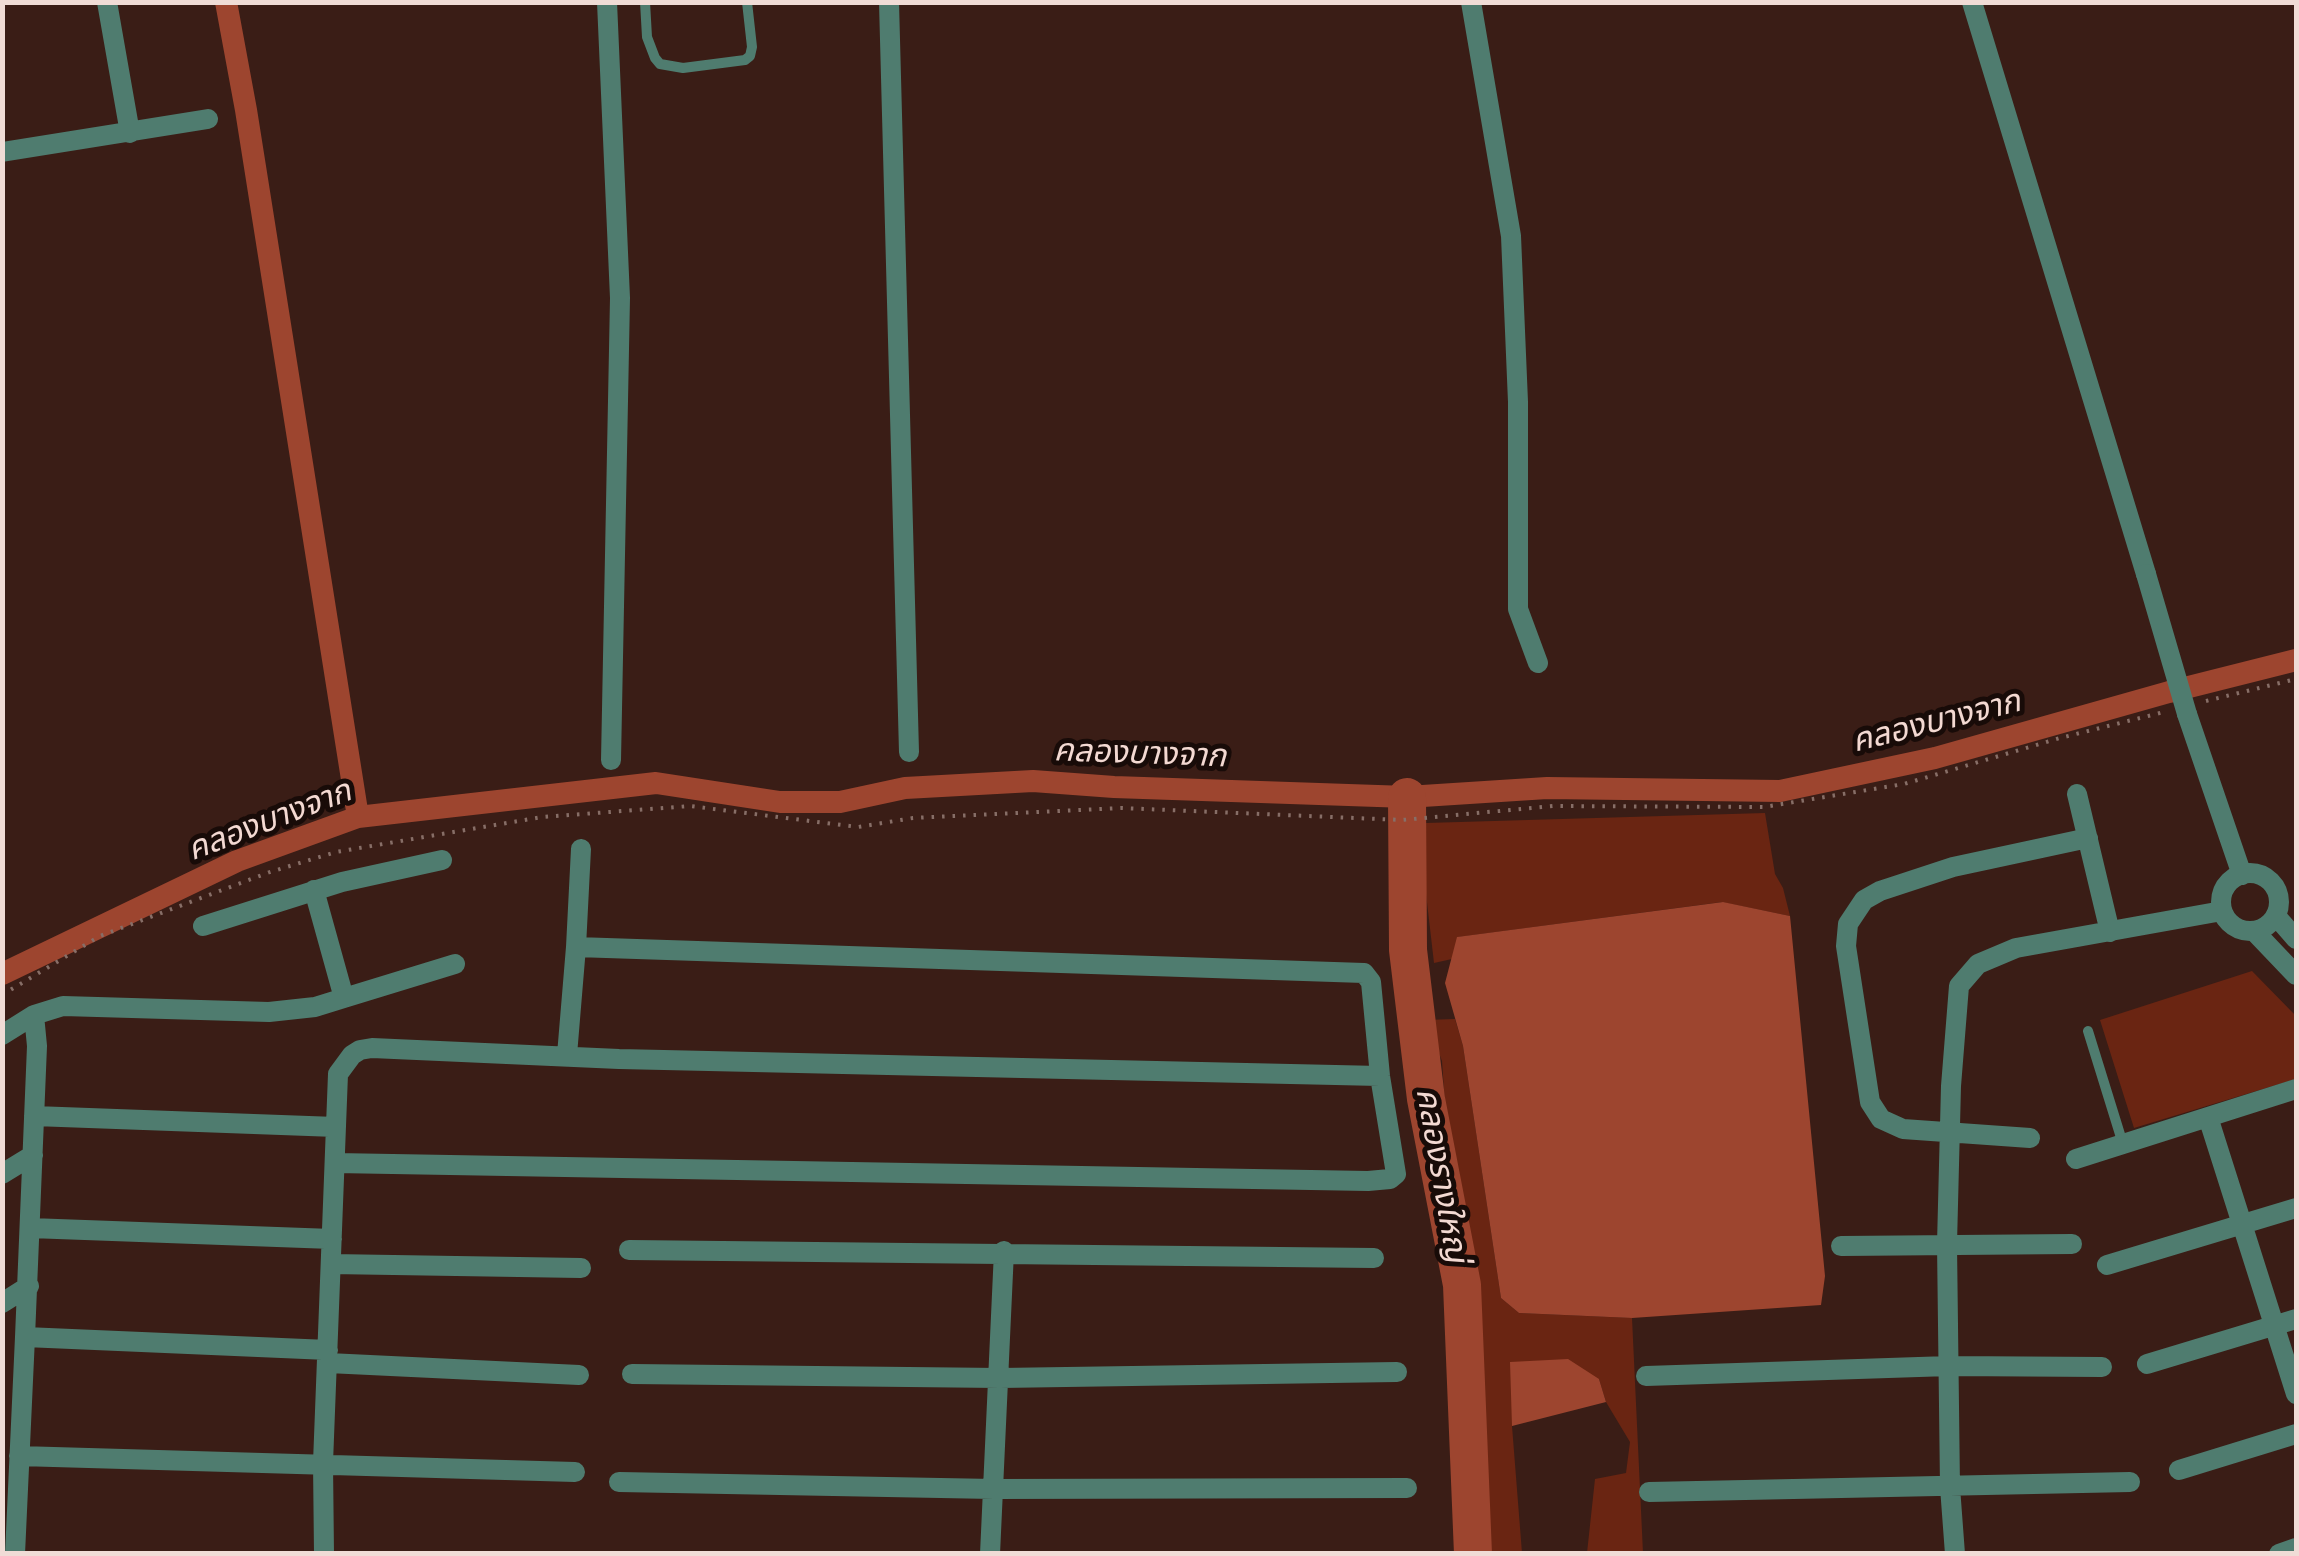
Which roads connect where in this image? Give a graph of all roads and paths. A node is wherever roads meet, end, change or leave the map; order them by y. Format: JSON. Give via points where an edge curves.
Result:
{"nodes":[{"id":1,"x":106,"y":2,"type":"edge"},
{"id":2,"x":608,"y":2,"type":"edge"},
{"id":3,"x":645,"y":2,"type":"edge"},
{"id":4,"x":747,"y":2,"type":"edge"},
{"id":5,"x":888,"y":2,"type":"edge"},
{"id":6,"x":1471,"y":2,"type":"edge"},
{"id":7,"x":1972,"y":2,"type":"edge"},
{"id":8,"x":208,"y":120,"type":"dead end"},
{"id":9,"x":130,"y":133,"type":"junction"},
{"id":10,"x":2,"y":152,"type":"edge"},
{"id":11,"x":1538,"y":664,"type":"dead end"},
{"id":12,"x":2296,"y":679,"type":"edge"},
{"id":13,"x":2189,"y":708,"type":"junction"},
{"id":14,"x":909,"y":752,"type":"dead end"},
{"id":15,"x":611,"y":760,"type":"dead end"},
{"id":16,"x":2078,"y":794,"type":"dead end"},
{"id":17,"x":2088,"y":838,"type":"junction"},
{"id":18,"x":582,"y":848,"type":"dead end"},
{"id":19,"x":442,"y":860,"type":"dead end"},
{"id":20,"x":2242,"y":875,"type":"junction"},
{"id":21,"x":2296,"y":879,"type":"edge"},
{"id":22,"x":2276,"y":889,"type":"junction"},
{"id":23,"x":314,"y":890,"type":"junction"},
{"id":24,"x":2222,"y":911,"type":"junction"},
{"id":25,"x":2276,"y":916,"type":"junction"},
{"id":26,"x":204,"y":926,"type":"dead end"},
{"id":27,"x":2254,"y":931,"type":"junction"},
{"id":28,"x":2110,"y":932,"type":"junction"},
{"id":29,"x":2296,"y":939,"type":"edge"},
{"id":30,"x":576,"y":947,"type":"junction"},
{"id":31,"x":455,"y":964,"type":"dead end"},
{"id":32,"x":2296,"y":975,"type":"edge"},
{"id":33,"x":2,"y":994,"type":"edge"},
{"id":34,"x":344,"y":998,"type":"junction"},
{"id":35,"x":34,"y":1015,"type":"junction"},
{"id":36,"x":2088,"y":1032,"type":"dead end"},
{"id":37,"x":2,"y":1035,"type":"edge"},
{"id":38,"x":566,"y":1055,"type":"junction"},
{"id":39,"x":1380,"y":1076,"type":"junction"},
{"id":40,"x":2296,"y":1088,"type":"edge"},
{"id":41,"x":34,"y":1116,"type":"junction"},
{"id":42,"x":2208,"y":1117,"type":"junction"},
{"id":43,"x":336,"y":1128,"type":"junction"},
{"id":44,"x":1950,"y":1131,"type":"junction"},
{"id":45,"x":2030,"y":1138,"type":"dead end"},
{"id":46,"x":2123,"y":1144,"type":"junction"},
{"id":47,"x":33,"y":1155,"type":"junction"},
{"id":48,"x":2076,"y":1159,"type":"dead end"},
{"id":49,"x":335,"y":1163,"type":"junction"},
{"id":50,"x":2,"y":1174,"type":"edge"},
{"id":51,"x":2296,"y":1208,"type":"edge"},
{"id":52,"x":2243,"y":1224,"type":"junction"},
{"id":53,"x":30,"y":1228,"type":"junction"},
{"id":54,"x":332,"y":1239,"type":"junction"},
{"id":55,"x":1947,"y":1244,"type":"junction"},
{"id":56,"x":2072,"y":1244,"type":"dead end"},
{"id":57,"x":1841,"y":1246,"type":"dead end"},
{"id":58,"x":629,"y":1250,"type":"dead end"},
{"id":59,"x":1004,"y":1251,"type":"junction"},
{"id":60,"x":1374,"y":1258,"type":"dead end"},
{"id":61,"x":331,"y":1264,"type":"junction"},
{"id":62,"x":2106,"y":1265,"type":"dead end"},
{"id":63,"x":581,"y":1268,"type":"dead end"},
{"id":64,"x":29,"y":1286,"type":"junction"},
{"id":65,"x":2,"y":1303,"type":"edge"},
{"id":66,"x":2296,"y":1318,"type":"edge"},
{"id":67,"x":2275,"y":1325,"type":"junction"},
{"id":68,"x":26,"y":1338,"type":"junction"},
{"id":69,"x":328,"y":1357,"type":"junction"},
{"id":70,"x":2147,"y":1364,"type":"dead end"},
{"id":71,"x":1948,"y":1366,"type":"junction"},
{"id":72,"x":2102,"y":1367,"type":"dead end"},
{"id":73,"x":1397,"y":1372,"type":"dead end"},
{"id":74,"x":632,"y":1374,"type":"dead end"},
{"id":75,"x":579,"y":1375,"type":"dead end"},
{"id":76,"x":1646,"y":1376,"type":"dead end"},
{"id":77,"x":1000,"y":1378,"type":"junction"},
{"id":78,"x":2296,"y":1394,"type":"edge"},
{"id":79,"x":11,"y":1431,"type":"edge"},
{"id":80,"x":2296,"y":1434,"type":"edge"},
{"id":81,"x":19,"y":1456,"type":"junction"},
{"id":82,"x":324,"y":1463,"type":"junction"},
{"id":83,"x":2180,"y":1470,"type":"dead end"},
{"id":84,"x":575,"y":1472,"type":"dead end"},
{"id":85,"x":619,"y":1482,"type":"dead end"},
{"id":86,"x":2130,"y":1482,"type":"dead end"},
{"id":87,"x":1950,"y":1487,"type":"junction"},
{"id":88,"x":1407,"y":1488,"type":"dead end"},
{"id":89,"x":994,"y":1489,"type":"junction"},
{"id":90,"x":1649,"y":1492,"type":"dead end"},
{"id":91,"x":2296,"y":1548,"type":"edge"},
{"id":92,"x":14,"y":1554,"type":"edge"},
{"id":93,"x":324,"y":1554,"type":"edge"},
{"id":94,"x":990,"y":1554,"type":"edge"},
{"id":95,"x":1955,"y":1554,"type":"edge"},
{"id":96,"x":2279,"y":1554,"type":"edge"}],
"edges":[{"from":1,"to":9,"type":"street"},
{"from":2,"to":15,"type":"street","via":[[620,298]]},
{"from":3,"to":4,"type":"lane","via":[[655,58],[683,68],[750,56]]},
{"from":5,"to":14,"type":"street"},
{"from":6,"to":11,"type":"street","via":[[1511,236],[1518,609]]},
{"from":7,"to":13,"type":"street","bridge":true},
{"from":8,"to":9,"type":"street"},
{"from":9,"to":10,"type":"street"},
{"from":12,"to":13,"type":"path"},
{"from":13,"to":20,"type":"street"},
{"from":13,"to":33,"type":"path","via":[[1904,784],[1764,807],[1552,806],[1402,820],[1121,808],[912,818],[858,827],[690,806],[542,817],[336,852],[270,872],[100,936]]},
{"from":16,"to":17,"type":"street"},
{"from":17,"to":28,"type":"street"},
{"from":17,"to":44,"type":"street","via":[[1953,867],[1880,891],[1864,900],[1848,924],[1870,1102],[1881,1118],[1903,1130]]},
{"from":18,"to":30,"type":"street"},
{"from":19,"to":23,"type":"street"},
{"from":20,"to":22,"type":"street","via":[[2264,876]]},
{"from":20,"to":24,"type":"street","via":[[2223,891]]},
{"from":21,"to":22,"type":"street"},
{"from":22,"to":25,"type":"street"},
{"from":23,"to":26,"type":"street"},
{"from":23,"to":34,"type":"street"},
{"from":24,"to":27,"type":"street","via":[[2234,927]]},
{"from":24,"to":28,"type":"street"},
{"from":25,"to":27,"type":"street"},
{"from":25,"to":29,"type":"street"},
{"from":27,"to":32,"type":"street"},
{"from":28,"to":44,"type":"street","via":[[2016,948],[1966,974],[1959,986]]},
{"from":30,"to":38,"type":"street"},
{"from":30,"to":39,"type":"street","via":[[1364,973],[1371,982]]},
{"from":31,"to":34,"type":"street"},
{"from":34,"to":35,"type":"street","via":[[269,1012],[63,1006]]},
{"from":35,"to":37,"type":"street"},
{"from":35,"to":41,"type":"street"},
{"from":36,"to":46,"type":"lane"},
{"from":38,"to":39,"type":"street"},
{"from":38,"to":43,"type":"street","via":[[360,1050],[338,1074]]},
{"from":39,"to":49,"type":"street","via":[[1397,1166],[1396,1174],[1381,1181]]},
{"from":40,"to":42,"type":"street"},
{"from":41,"to":43,"type":"street"},
{"from":41,"to":47,"type":"street"},
{"from":42,"to":46,"type":"street"},
{"from":42,"to":52,"type":"street"},
{"from":43,"to":49,"type":"street"},
{"from":44,"to":45,"type":"street"},
{"from":44,"to":55,"type":"street"},
{"from":46,"to":48,"type":"street"},
{"from":47,"to":50,"type":"street"},
{"from":47,"to":53,"type":"street"},
{"from":49,"to":54,"type":"street"},
{"from":51,"to":52,"type":"street"},
{"from":52,"to":62,"type":"street"},
{"from":52,"to":67,"type":"street"},
{"from":53,"to":54,"type":"street"},
{"from":53,"to":64,"type":"street"},
{"from":54,"to":61,"type":"street"},
{"from":55,"to":56,"type":"street"},
{"from":55,"to":57,"type":"street"},
{"from":55,"to":71,"type":"street"},
{"from":58,"to":59,"type":"street"},
{"from":59,"to":60,"type":"street"},
{"from":59,"to":77,"type":"street"},
{"from":61,"to":63,"type":"street"},
{"from":61,"to":69,"type":"street"},
{"from":64,"to":65,"type":"street"},
{"from":64,"to":68,"type":"street"},
{"from":66,"to":67,"type":"street"},
{"from":67,"to":70,"type":"street"},
{"from":67,"to":78,"type":"street"},
{"from":68,"to":69,"type":"street"},
{"from":68,"to":79,"type":"street"},
{"from":69,"to":75,"type":"street"},
{"from":69,"to":82,"type":"street"},
{"from":71,"to":72,"type":"street"},
{"from":71,"to":76,"type":"street"},
{"from":71,"to":87,"type":"street"},
{"from":73,"to":77,"type":"street"},
{"from":74,"to":77,"type":"street"},
{"from":77,"to":89,"type":"street"},
{"from":79,"to":81,"type":"street"},
{"from":80,"to":83,"type":"street"},
{"from":81,"to":82,"type":"street"},
{"from":81,"to":92,"type":"street"},
{"from":82,"to":84,"type":"street"},
{"from":82,"to":93,"type":"street"},
{"from":85,"to":89,"type":"street"},
{"from":86,"to":87,"type":"street"},
{"from":87,"to":90,"type":"street"},
{"from":87,"to":95,"type":"street"},
{"from":88,"to":89,"type":"street"},
{"from":89,"to":94,"type":"street"},
{"from":91,"to":96,"type":"street"}]}
